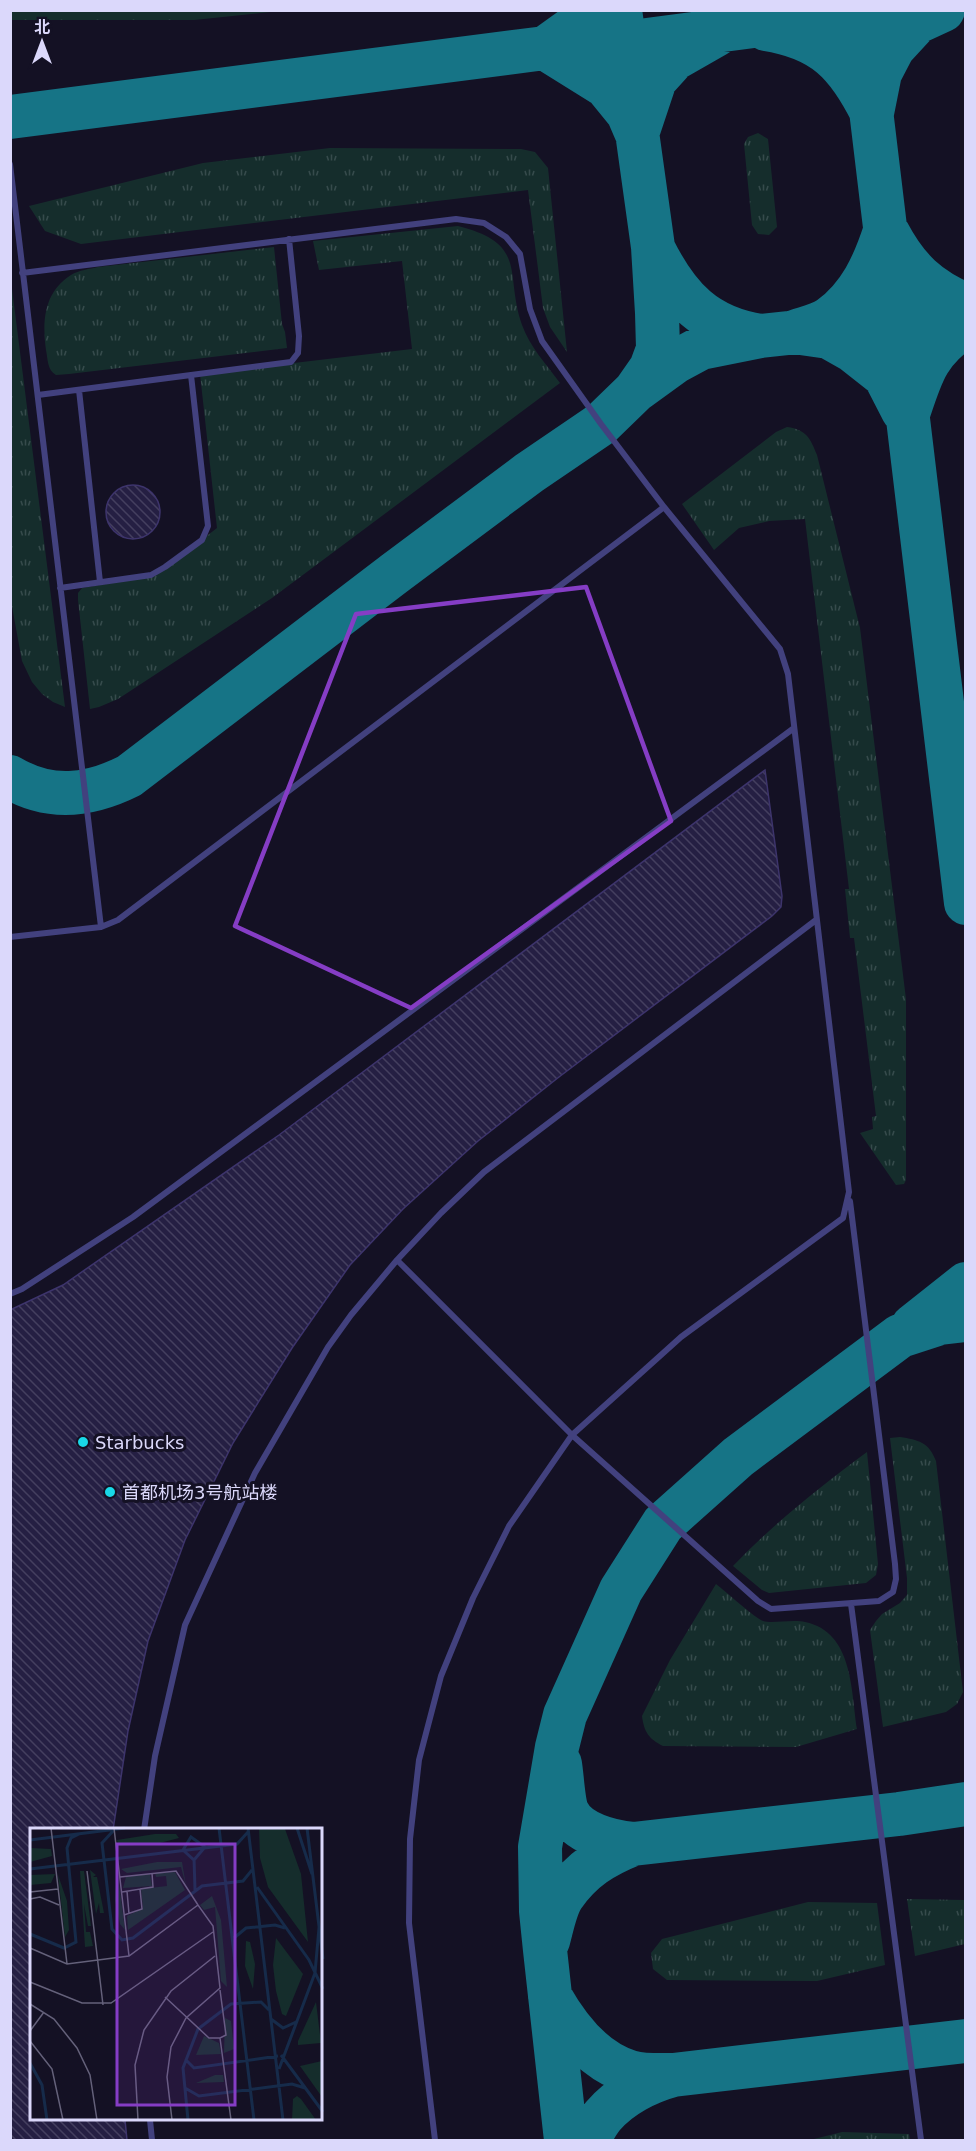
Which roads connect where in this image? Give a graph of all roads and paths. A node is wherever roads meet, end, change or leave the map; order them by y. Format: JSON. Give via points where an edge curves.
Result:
{"nodes":[{"id":1,"x":10,"y":164,"type":"edge"},
{"id":2,"x":289,"y":239,"type":"junction"},
{"id":3,"x":22,"y":273,"type":"junction"},
{"id":4,"x":191,"y":375,"type":"junction"},
{"id":5,"x":79,"y":390,"type":"junction"},
{"id":6,"x":38,"y":395,"type":"junction"},
{"id":7,"x":664,"y":507,"type":"junction"},
{"id":8,"x":100,"y":582,"type":"junction"},
{"id":9,"x":60,"y":588,"type":"junction"},
{"id":10,"x":794,"y":728,"type":"junction"},
{"id":11,"x":816,"y":920,"type":"junction"},
{"id":12,"x":101,"y":927,"type":"junction"},
{"id":13,"x":10,"y":938,"type":"edge"},
{"id":14,"x":849,"y":1192,"type":"junction"},
{"id":15,"x":397,"y":1260,"type":"junction"},
{"id":16,"x":10,"y":1294,"type":"edge"},
{"id":17,"x":572,"y":1436,"type":"junction"},
{"id":18,"x":851,"y":1604,"type":"junction"},
{"id":19,"x":144,"y":1828,"type":"edge"},
{"id":20,"x":150,"y":2121,"type":"edge"},
{"id":21,"x":152,"y":2140,"type":"edge"},
{"id":22,"x":435,"y":2140,"type":"edge"},
{"id":23,"x":921,"y":2140,"type":"edge"}],
"edges":[{"from":1,"to":3,"type":"lane"},
{"from":2,"to":3,"type":"lane"},
{"from":2,"to":4,"type":"lane","via":[[298,353],[291,362]]},
{"from":2,"to":7,"type":"lane","via":[[456,219],[484,223],[506,237],[520,254],[530,309],[542,341]]},
{"from":3,"to":6,"type":"lane"},
{"from":4,"to":5,"type":"lane"},
{"from":4,"to":8,"type":"lane","via":[[208,526],[202,540],[151,574]]},
{"from":5,"to":6,"type":"lane"},
{"from":5,"to":8,"type":"lane"},
{"from":6,"to":9,"type":"lane"},
{"from":7,"to":10,"type":"lane","via":[[780,650],[788,674]]},
{"from":7,"to":12,"type":"lane","via":[[132,910]]},
{"from":8,"to":9,"type":"lane"},
{"from":9,"to":12,"type":"lane"},
{"from":10,"to":11,"type":"lane"},
{"from":10,"to":16,"type":"lane","via":[[133,1217]]},
{"from":11,"to":14,"type":"lane"},
{"from":11,"to":15,"type":"lane","via":[[484,1172]]},
{"from":12,"to":13,"type":"lane"},
{"from":14,"to":17,"type":"lane","via":[[843,1218],[681,1337]]},
{"from":14,"to":18,"type":"lane","via":[[896,1580],[892,1592],[879,1601]]},
{"from":15,"to":17,"type":"lane"},
{"from":15,"to":19,"type":"lane","via":[[328,1347],[266,1454],[184,1625],[155,1756]]},
{"from":17,"to":18,"type":"lane","via":[[771,1609]]},
{"from":17,"to":22,"type":"lane","via":[[508,1526],[472,1598],[441,1676],[419,1760],[410,1839],[410,1923]]},
{"from":18,"to":23,"type":"lane"},
{"from":20,"to":21,"type":"lane"}]}
